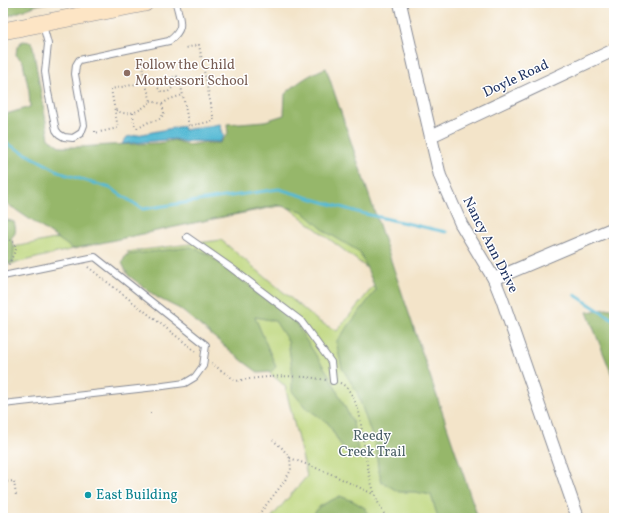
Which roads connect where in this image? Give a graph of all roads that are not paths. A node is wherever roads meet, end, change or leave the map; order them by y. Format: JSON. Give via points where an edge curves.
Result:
{"nodes":[{"id":1,"x":146,"y":3,"type":"edge"},
{"id":2,"x":176,"y":3,"type":"edge"},
{"id":3,"x":400,"y":3,"type":"edge"},
{"id":4,"x":43,"y":23,"type":"junction"},
{"id":5,"x":3,"y":31,"type":"edge"},
{"id":6,"x":614,"y":50,"type":"edge"},
{"id":7,"x":431,"y":136,"type":"junction"},
{"id":8,"x":614,"y":228,"type":"edge"},
{"id":9,"x":187,"y":237,"type":"dead end"},
{"id":10,"x":3,"y":276,"type":"edge"},
{"id":11,"x":494,"y":279,"type":"junction"},
{"id":12,"x":333,"y":381,"type":"road end"},
{"id":13,"x":3,"y":404,"type":"edge"},
{"id":14,"x":578,"y":518,"type":"edge"}],
"edges":[{"from":1,"to":4,"type":"street"},
{"from":2,"to":4,"type":"lane","via":[[181,25],[178,34],[169,41],[79,60],[75,74],[84,125],[81,133],[73,138],[58,134],[53,121],[45,72],[48,44]]},
{"from":3,"to":7,"type":"street","name":"Nancy Ann Drive"},
{"from":4,"to":5,"type":"street"},
{"from":6,"to":7,"type":"street","name":"Doyle Road"},
{"from":7,"to":11,"type":"street","name":"Nancy Ann Drive","via":[[446,191],[461,224]]},
{"from":8,"to":11,"type":"street"},
{"from":9,"to":12,"type":"lane","via":[[230,266],[301,321],[331,362]]},
{"from":10,"to":13,"type":"lane","via":[[96,256],[206,344],[203,366],[195,377],[179,384]]},
{"from":11,"to":14,"type":"street","name":"Nancy Ann Drive"}]}
